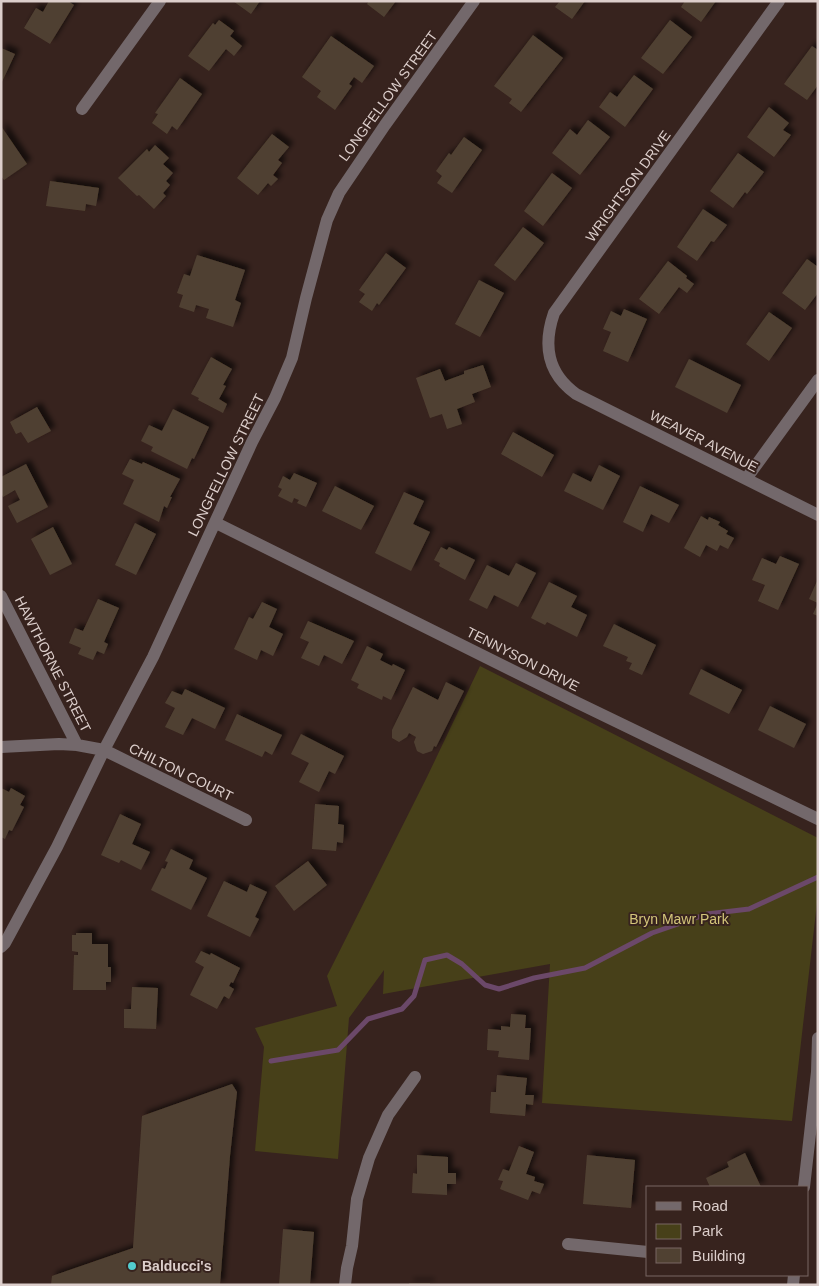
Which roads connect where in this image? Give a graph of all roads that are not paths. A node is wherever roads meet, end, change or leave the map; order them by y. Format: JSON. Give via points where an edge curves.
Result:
{"nodes":[{"id":1,"x":160,"y":1,"type":"edge"},
{"id":2,"x":474,"y":1,"type":"edge"},
{"id":3,"x":779,"y":1,"type":"edge"},
{"id":4,"x":82,"y":110,"type":"dead end"},
{"id":5,"x":818,"y":380,"type":"edge"},
{"id":6,"x":576,"y":394,"type":"joint"},
{"id":7,"x":746,"y":479,"type":"junction"},
{"id":8,"x":818,"y":515,"type":"edge"},
{"id":9,"x":216,"y":522,"type":"junction"},
{"id":10,"x":2,"y":600,"type":"edge"},
{"id":11,"x":77,"y":745,"type":"junction"},
{"id":12,"x":1,"y":747,"type":"edge"},
{"id":13,"x":104,"y":750,"type":"junction"},
{"id":14,"x":818,"y":819,"type":"edge"},
{"id":15,"x":246,"y":820,"type":"dead end"},
{"id":16,"x":1,"y":947,"type":"edge"},
{"id":17,"x":818,"y":1038,"type":"edge"},
{"id":18,"x":415,"y":1077,"type":"dead end"},
{"id":19,"x":804,"y":1186,"type":"edge"},
{"id":20,"x":568,"y":1244,"type":"dead end"},
{"id":21,"x":646,"y":1252,"type":"edge"},
{"id":22,"x":345,"y":1285,"type":"edge"}],
"edges":[{"from":1,"to":4,"type":"street"},
{"from":2,"to":9,"type":"street","name":"LONGFELLOW STREET","via":[[339,193],[327,220],[292,358]]},
{"from":3,"to":6,"type":"street","name":"WRIGHTSON DRIVE","via":[[554,313],[548,329],[550,361],[558,376]]},
{"from":5,"to":7,"type":"street"},
{"from":6,"to":7,"type":"street","name":"WEAVER AVENUE"},
{"from":7,"to":8,"type":"street","name":"WEAVER AVENUE"},
{"from":9,"to":13,"type":"street","name":"LONGFELLOW STREET","via":[[153,657]]},
{"from":9,"to":14,"type":"street","name":"TENNYSON DRIVE","via":[[569,699]]},
{"from":10,"to":11,"type":"street","name":"HAWTHORNE STREET"},
{"from":11,"to":12,"type":"street","name":"CHILTON COURT"},
{"from":11,"to":13,"type":"street","name":"CHILTON COURT"},
{"from":13,"to":15,"type":"street","name":"CHILTON COURT"},
{"from":13,"to":16,"type":"street","name":"LONGFELLOW STREET","via":[[57,847]]},
{"from":17,"to":19,"type":"street"},
{"from":18,"to":22,"type":"street","via":[[388,1115],[369,1158],[356,1199]]},
{"from":20,"to":21,"type":"street"}]}
